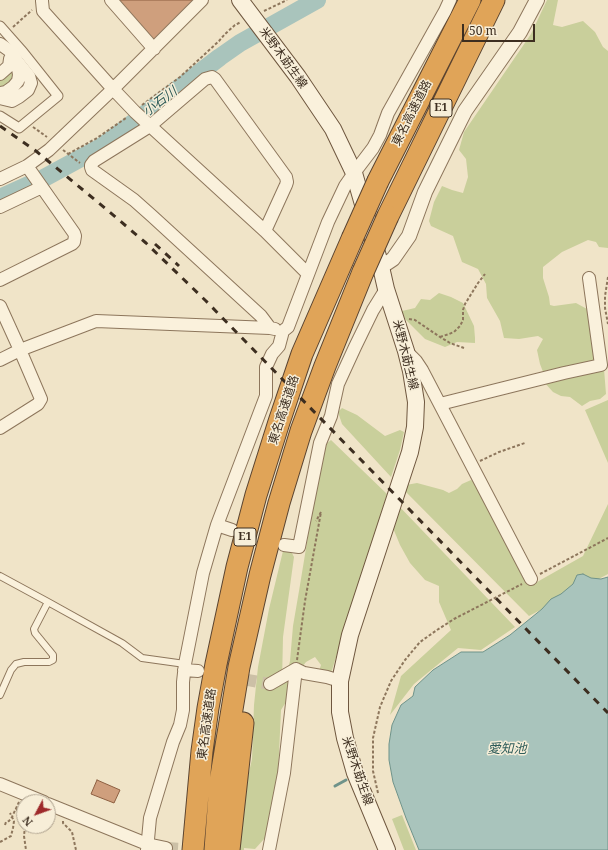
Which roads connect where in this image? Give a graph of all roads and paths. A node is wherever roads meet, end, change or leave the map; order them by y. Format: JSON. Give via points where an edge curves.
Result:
{"nodes":[{"id":1,"x":42,"y":0,"type":"edge"},
{"id":2,"x":112,"y":0,"type":"edge"},
{"id":3,"x":202,"y":0,"type":"edge"},
{"id":4,"x":240,"y":0,"type":"edge"},
{"id":5,"x":287,"y":0,"type":"edge"},
{"id":6,"x":450,"y":0,"type":"edge"},
{"id":7,"x":470,"y":0,"type":"edge"},
{"id":8,"x":494,"y":0,"type":"edge"},
{"id":9,"x":537,"y":0,"type":"edge"},
{"id":10,"x":252,"y":17,"type":"junction"},
{"id":11,"x":1,"y":35,"type":"edge"},
{"id":12,"x":0,"y":47,"type":"edge"},
{"id":13,"x":154,"y":49,"type":"junction"},
{"id":14,"x":15,"y":57,"type":"junction"},
{"id":15,"x":0,"y":58,"type":"edge"},
{"id":16,"x":0,"y":74,"type":"edge"},
{"id":17,"x":113,"y":89,"type":"junction"},
{"id":18,"x":0,"y":93,"type":"edge"},
{"id":19,"x":0,"y":100,"type":"edge"},
{"id":20,"x":135,"y":112,"type":"junction"},
{"id":21,"x":0,"y":116,"type":"edge"},
{"id":22,"x":27,"y":122,"type":"junction"},
{"id":23,"x":150,"y":126,"type":"junction"},
{"id":24,"x":55,"y":143,"type":"junction"},
{"id":25,"x":68,"y":154,"type":"dead end"},
{"id":26,"x":71,"y":156,"type":"dead end"},
{"id":27,"x":80,"y":163,"type":"dead end"},
{"id":28,"x":29,"y":169,"type":"junction"},
{"id":29,"x":354,"y":173,"type":"junction"},
{"id":30,"x":0,"y":179,"type":"edge"},
{"id":31,"x":41,"y":185,"type":"junction"},
{"id":32,"x":0,"y":207,"type":"edge"},
{"id":33,"x":265,"y":231,"type":"junction"},
{"id":34,"x":372,"y":270,"type":"junction"},
{"id":35,"x":308,"y":274,"type":"junction"},
{"id":36,"x":485,"y":274,"type":"dead end"},
{"id":37,"x":608,"y":277,"type":"edge"},
{"id":38,"x":589,"y":278,"type":"dead end"},
{"id":39,"x":0,"y":280,"type":"edge"},
{"id":40,"x":386,"y":289,"type":"junction"},
{"id":41,"x":0,"y":306,"type":"edge"},
{"id":42,"x":396,"y":318,"type":"junction"},
{"id":43,"x":608,"y":324,"type":"edge"},
{"id":44,"x":270,"y":328,"type":"junction"},
{"id":45,"x":283,"y":331,"type":"junction"},
{"id":46,"x":440,"y":337,"type":"junction"},
{"id":47,"x":464,"y":348,"type":"dead end"},
{"id":48,"x":20,"y":350,"type":"junction"},
{"id":49,"x":406,"y":351,"type":"junction"},
{"id":50,"x":0,"y":360,"type":"edge"},
{"id":51,"x":440,"y":404,"type":"junction"},
{"id":52,"x":0,"y":428,"type":"edge"},
{"id":53,"x":525,"y":443,"type":"dead end"},
{"id":54,"x":471,"y":464,"type":"junction"},
{"id":55,"x":314,"y":524,"type":"dead end"},
{"id":56,"x":217,"y":525,"type":"junction"},
{"id":57,"x":232,"y":530,"type":"dead end"},
{"id":58,"x":608,"y":538,"type":"edge"},
{"id":59,"x":284,"y":545,"type":"dead end"},
{"id":60,"x":260,"y":575,"type":"junction"},
{"id":61,"x":0,"y":576,"type":"edge"},
{"id":62,"x":531,"y":579,"type":"junction"},
{"id":63,"x":48,"y":602,"type":"junction"},
{"id":64,"x":184,"y":667,"type":"junction"},
{"id":65,"x":296,"y":669,"type":"junction"},
{"id":66,"x":198,"y":671,"type":"tunnel mouth"},
{"id":67,"x":340,"y":681,"type":"junction"},
{"id":68,"x":270,"y":684,"type":"tunnel mouth"},
{"id":69,"x":0,"y":695,"type":"edge"},
{"id":70,"x":202,"y":751,"type":"junction"},
{"id":71,"x":0,"y":784,"type":"edge"},
{"id":72,"x":23,"y":794,"type":"edge"},
{"id":73,"x":378,"y":794,"type":"dead end"},
{"id":74,"x":56,"y":807,"type":"edge"},
{"id":75,"x":16,"y":809,"type":"edge"},
{"id":76,"x":66,"y":811,"type":"junction"},
{"id":77,"x":10,"y":813,"type":"dead end"},
{"id":78,"x":12,"y":817,"type":"junction"},
{"id":79,"x":5,"y":825,"type":"dead end"},
{"id":80,"x":24,"y":834,"type":"edge"},
{"id":81,"x":0,"y":842,"type":"edge"},
{"id":82,"x":144,"y":847,"type":"edge"},
{"id":83,"x":176,"y":849,"type":"edge"},
{"id":84,"x":26,"y":850,"type":"edge"},
{"id":85,"x":76,"y":850,"type":"edge"},
{"id":86,"x":192,"y":850,"type":"edge"},
{"id":87,"x":215,"y":850,"type":"edge"},
{"id":88,"x":229,"y":850,"type":"edge"},
{"id":89,"x":269,"y":850,"type":"edge"},
{"id":90,"x":387,"y":850,"type":"edge"}],
"edges":[{"from":1,"to":11,"type":"path"},
{"from":1,"to":17,"type":"street","via":[[43,11]]},
{"from":2,"to":13,"type":"street"},
{"from":3,"to":13,"type":"street"},
{"from":4,"to":10,"type":"main road","name":"米野木莇生線"},
{"from":5,"to":10,"type":"path"},
{"from":6,"to":29,"type":"street","via":[[388,114],[373,148]]},
{"from":7,"to":70,"type":"highway","name":"東名高速道路","number":"E1","bridge":true,"via":[[378,181],[302,354],[256,495],[237,567],[219,649]]},
{"from":8,"to":34,"type":"highway","name":"東名高速道路","number":"E1","bridge":true,"via":[[388,216]]},
{"from":9,"to":34,"type":"street","via":[[520,32],[460,121],[425,192],[409,236],[393,259]]},
{"from":10,"to":20,"type":"path","via":[[235,25],[180,77]]},
{"from":10,"to":29,"type":"main road","name":"米野木莇生線","via":[[298,77],[333,129]]},
{"from":11,"to":14,"type":"street"},
{"from":11,"to":22,"type":"street","via":[[36,68],[58,96]]},
{"from":12,"to":15,"type":"street"},
{"from":13,"to":17,"type":"street"},
{"from":14,"to":16,"type":"street","via":[[10,59],[9,66]]},
{"from":14,"to":18,"type":"street","via":[[18,81],[14,87]]},
{"from":14,"to":19,"type":"street","via":[[31,83],[28,90],[12,102]]},
{"from":17,"to":20,"type":"street"},
{"from":17,"to":24,"type":"street"},
{"from":20,"to":23,"type":"street"},
{"from":20,"to":25,"type":"path","via":[[117,126]]},
{"from":21,"to":22,"type":"street","via":[[19,128]]},
{"from":22,"to":24,"type":"path"},
{"from":23,"to":33,"type":"street"},
{"from":23,"to":33,"type":"street","via":[[205,79],[215,79],[286,177],[286,186]]},
{"from":23,"to":44,"type":"street","via":[[94,161],[91,165],[92,170],[148,212],[261,316]]},
{"from":24,"to":28,"type":"street"},
{"from":26,"to":27,"type":"path"},
{"from":28,"to":30,"type":"street"},
{"from":28,"to":31,"type":"street"},
{"from":29,"to":34,"type":"main road","name":"米野木莇生線"},
{"from":29,"to":35,"type":"street","via":[[328,222]]},
{"from":31,"to":32,"type":"street"},
{"from":31,"to":39,"type":"street","via":[[74,232],[74,242]]},
{"from":33,"to":35,"type":"street"},
{"from":34,"to":40,"type":"main road","name":"米野木莇生線"},
{"from":34,"to":60,"type":"highway","name":"東名高速道路","number":"E1","via":[[325,366],[301,431]]},
{"from":35,"to":45,"type":"street","via":[[288,327]]},
{"from":36,"to":46,"type":"path","via":[[463,310],[460,326]]},
{"from":37,"to":43,"type":"path","via":[[605,308]]},
{"from":38,"to":51,"type":"street","via":[[601,365]]},
{"from":40,"to":42,"type":"main road","name":"米野木莇生線"},
{"from":40,"to":59,"type":"street","via":[[373,310],[338,384],[331,416],[320,443],[300,547]]},
{"from":41,"to":48,"type":"street"},
{"from":42,"to":46,"type":"path","via":[[416,320]]},
{"from":42,"to":49,"type":"main road","name":"米野木莇生線"},
{"from":44,"to":45,"type":"street"},
{"from":44,"to":48,"type":"street","via":[[96,321]]},
{"from":45,"to":56,"type":"street","via":[[279,346],[266,367],[266,396]]},
{"from":46,"to":47,"type":"path"},
{"from":48,"to":50,"type":"street"},
{"from":48,"to":52,"type":"street","via":[[41,399],[38,404]]},
{"from":49,"to":51,"type":"street","via":[[422,370]]},
{"from":49,"to":67,"type":"main road","name":"米野木莇生線","via":[[416,402],[415,427],[410,452],[350,635]]},
{"from":51,"to":54,"type":"street"},
{"from":53,"to":54,"type":"path"},
{"from":54,"to":62,"type":"street"},
{"from":55,"to":65,"type":"path","via":[[321,512]]},
{"from":56,"to":57,"type":"street"},
{"from":56,"to":64,"type":"street","via":[[203,573]]},
{"from":58,"to":62,"type":"path"},
{"from":60,"to":87,"type":"highway","name":"東名高速道路","number":"E1","via":[[239,667],[221,775]]},
{"from":60,"to":88,"type":"highway"},
{"from":61,"to":63,"type":"lane"},
{"from":62,"to":73,"type":"path","via":[[454,619],[420,642],[405,660],[391,681],[380,707],[373,738],[373,772]]},
{"from":63,"to":64,"type":"lane","via":[[122,643],[142,658]]},
{"from":63,"to":69,"type":"lane","via":[[34,629],[35,634],[53,656],[53,660],[16,664]]},
{"from":64,"to":66,"type":"street"},
{"from":64,"to":82,"type":"street","via":[[180,725],[150,818]]},
{"from":65,"to":67,"type":"street"},
{"from":65,"to":68,"type":"street"},
{"from":65,"to":89,"type":"street","via":[[284,772]]},
{"from":67,"to":90,"type":"main road","name":"米野木莇生線","via":[[340,712],[345,738],[355,773]]},
{"from":70,"to":83,"type":"highway"},
{"from":70,"to":86,"type":"highway","name":"東名高速道路","number":"E1"},
{"from":71,"to":72,"type":"street"},
{"from":74,"to":76,"type":"street"},
{"from":75,"to":78,"type":"path"},
{"from":76,"to":82,"type":"street"},
{"from":76,"to":85,"type":"path","via":[[63,820],[72,832]]},
{"from":77,"to":78,"type":"path"},
{"from":78,"to":79,"type":"path"},
{"from":78,"to":81,"type":"path","via":[[14,821],[11,836]]},
{"from":80,"to":84,"type":"path"},
{"from":82,"to":83,"type":"street"}]}
